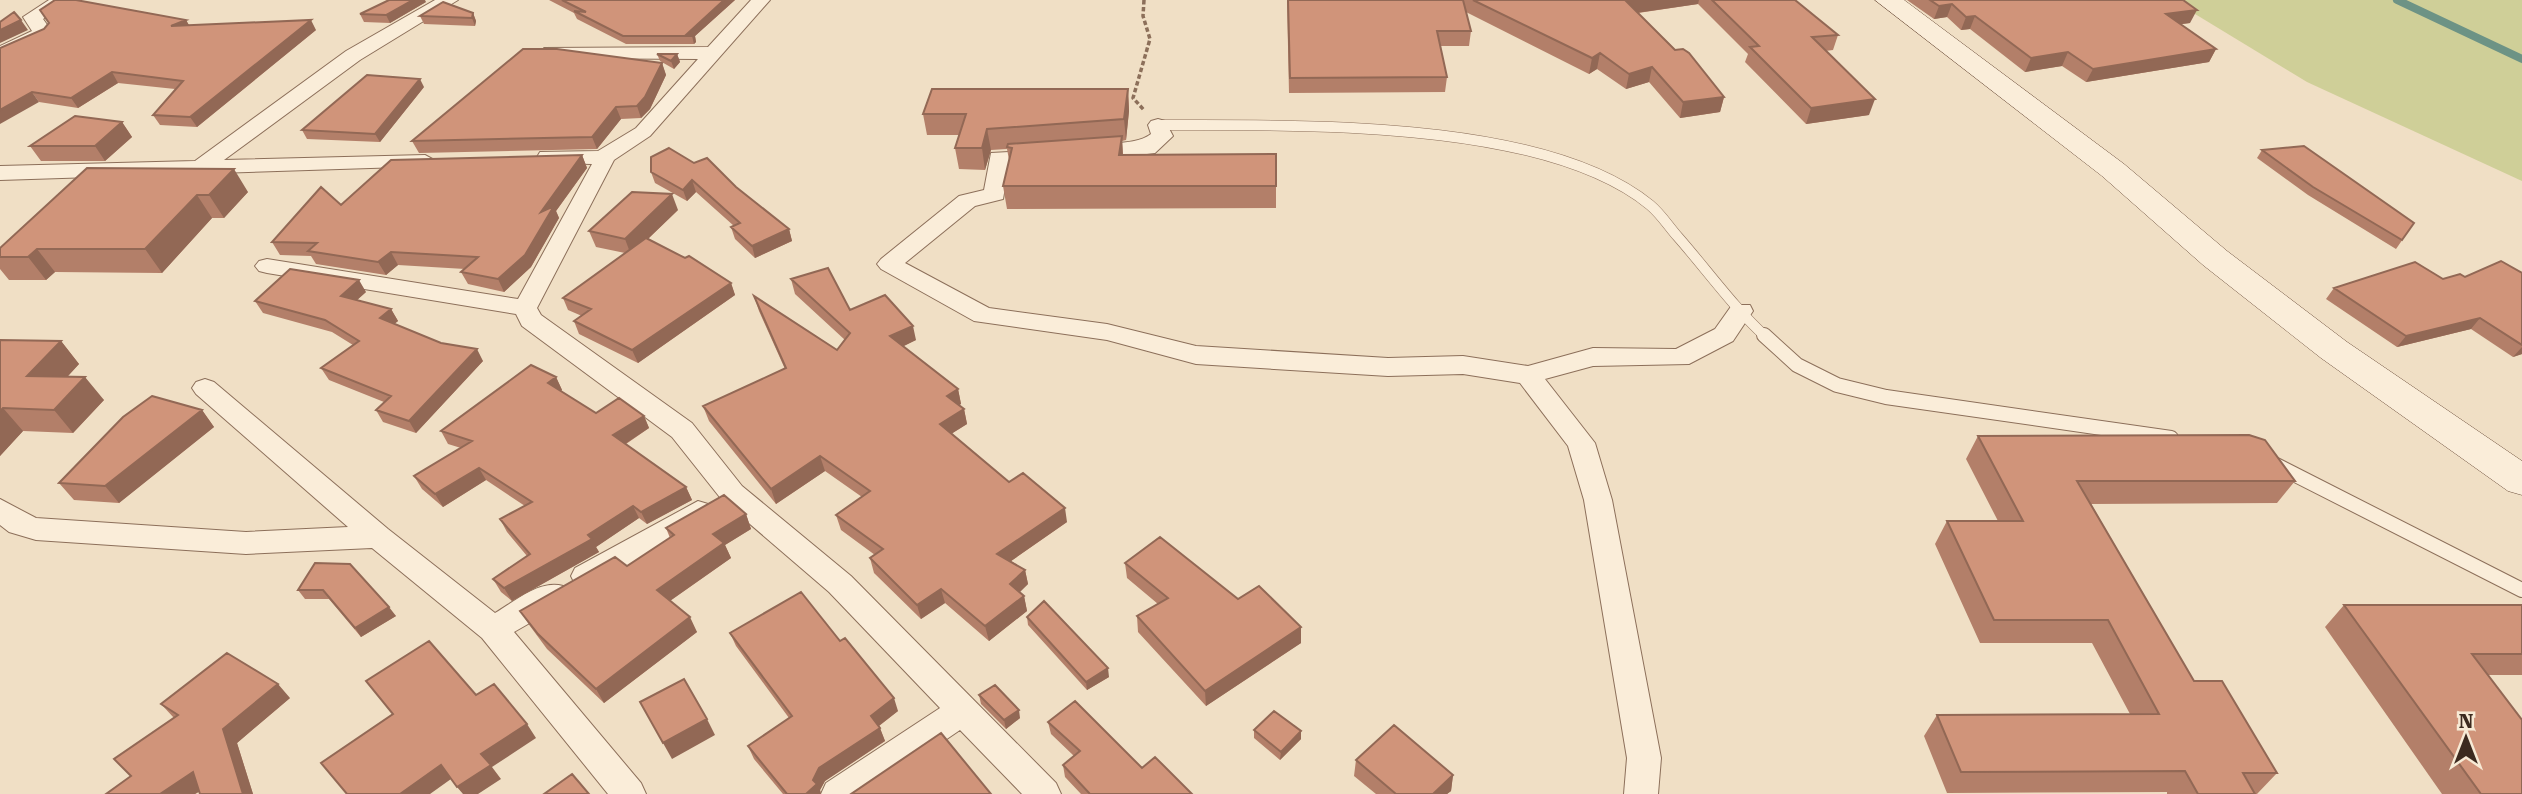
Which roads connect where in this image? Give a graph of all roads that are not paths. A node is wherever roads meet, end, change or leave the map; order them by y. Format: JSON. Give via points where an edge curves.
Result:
{"nodes":[{"id":1,"x":62,"y":0,"type":"edge"},
{"id":2,"x":449,"y":0,"type":"edge"},
{"id":3,"x":761,"y":0,"type":"edge"},
{"id":4,"x":1888,"y":0,"type":"edge"},
{"id":5,"x":536,"y":52,"type":"edge"},
{"id":6,"x":0,"y":53,"type":"edge"},
{"id":7,"x":713,"y":53,"type":"junction"},
{"id":8,"x":1158,"y":125,"type":"joint"},
{"id":9,"x":410,"y":145,"type":"edge"},
{"id":10,"x":527,"y":158,"type":"edge"},
{"id":11,"x":603,"y":158,"type":"junction"},
{"id":12,"x":444,"y":160,"type":"edge"},
{"id":13,"x":389,"y":162,"type":"junction"},
{"id":14,"x":201,"y":167,"type":"junction"},
{"id":15,"x":0,"y":173,"type":"edge"},
{"id":16,"x":267,"y":266,"type":"dead end"},
{"id":17,"x":525,"y":308,"type":"junction"},
{"id":18,"x":1741,"y":311,"type":"junction"},
{"id":19,"x":1528,"y":375,"type":"junction"},
{"id":20,"x":205,"y":388,"type":"dead end"},
{"id":21,"x":2189,"y":440,"type":"edge"},
{"id":22,"x":2267,"y":461,"type":"edge"},
{"id":23,"x":2522,"y":481,"type":"edge"},
{"id":24,"x":732,"y":493,"type":"junction"},
{"id":25,"x":0,"y":510,"type":"edge"},
{"id":26,"x":378,"y":537,"type":"junction"},
{"id":27,"x":2522,"y":590,"type":"edge"},
{"id":28,"x":493,"y":629,"type":"junction"},
{"id":29,"x":963,"y":710,"type":"junction"},
{"id":30,"x":629,"y":794,"type":"edge"},
{"id":31,"x":838,"y":794,"type":"edge"},
{"id":32,"x":1044,"y":794,"type":"edge"},
{"id":33,"x":1641,"y":794,"type":"edge"}],
"edges":[{"from":1,"to":6,"type":"street","via":[[32,17],[43,33]]},
{"from":2,"to":14,"type":"street","via":[[337,64]]},
{"from":3,"to":7,"type":"street"},
{"from":4,"to":23,"type":"street","via":[[2113,170],[2215,258],[2334,350]]},
{"from":5,"to":7,"type":"street"},
{"from":7,"to":11,"type":"street","via":[[643,132]]},
{"from":8,"to":18,"type":"lane","via":[[1410,132],[1503,146],[1555,160],[1611,180],[1651,206]]},
{"from":8,"to":19,"type":"street","via":[[1162,136],[1147,148],[999,158],[995,194],[967,201],[889,264],[983,315],[1107,332],[1196,355],[1388,367],[1463,365]]},
{"from":9,"to":13,"type":"street"},
{"from":10,"to":11,"type":"street"},
{"from":11,"to":17,"type":"street"},
{"from":12,"to":13,"type":"street"},
{"from":13,"to":14,"type":"street"},
{"from":14,"to":15,"type":"street"},
{"from":16,"to":17,"type":"street"},
{"from":17,"to":24,"type":"street","via":[[541,329],[682,430]]},
{"from":18,"to":19,"type":"street","via":[[1724,335],[1680,358],[1593,357]]},
{"from":18,"to":21,"type":"lane","via":[[1797,365],[1837,386]]},
{"from":19,"to":33,"type":"street","via":[[1581,443],[1598,500],[1644,758]]},
{"from":20,"to":26,"type":"street"},
{"from":22,"to":27,"type":"lane"},
{"from":24,"to":28,"type":"street"},
{"from":24,"to":29,"type":"street","via":[[840,584]]},
{"from":25,"to":26,"type":"street","via":[[19,524],[62,531],[246,543]]},
{"from":26,"to":28,"type":"street"},
{"from":28,"to":30,"type":"street"},
{"from":29,"to":31,"type":"street"},
{"from":29,"to":32,"type":"street"}]}
